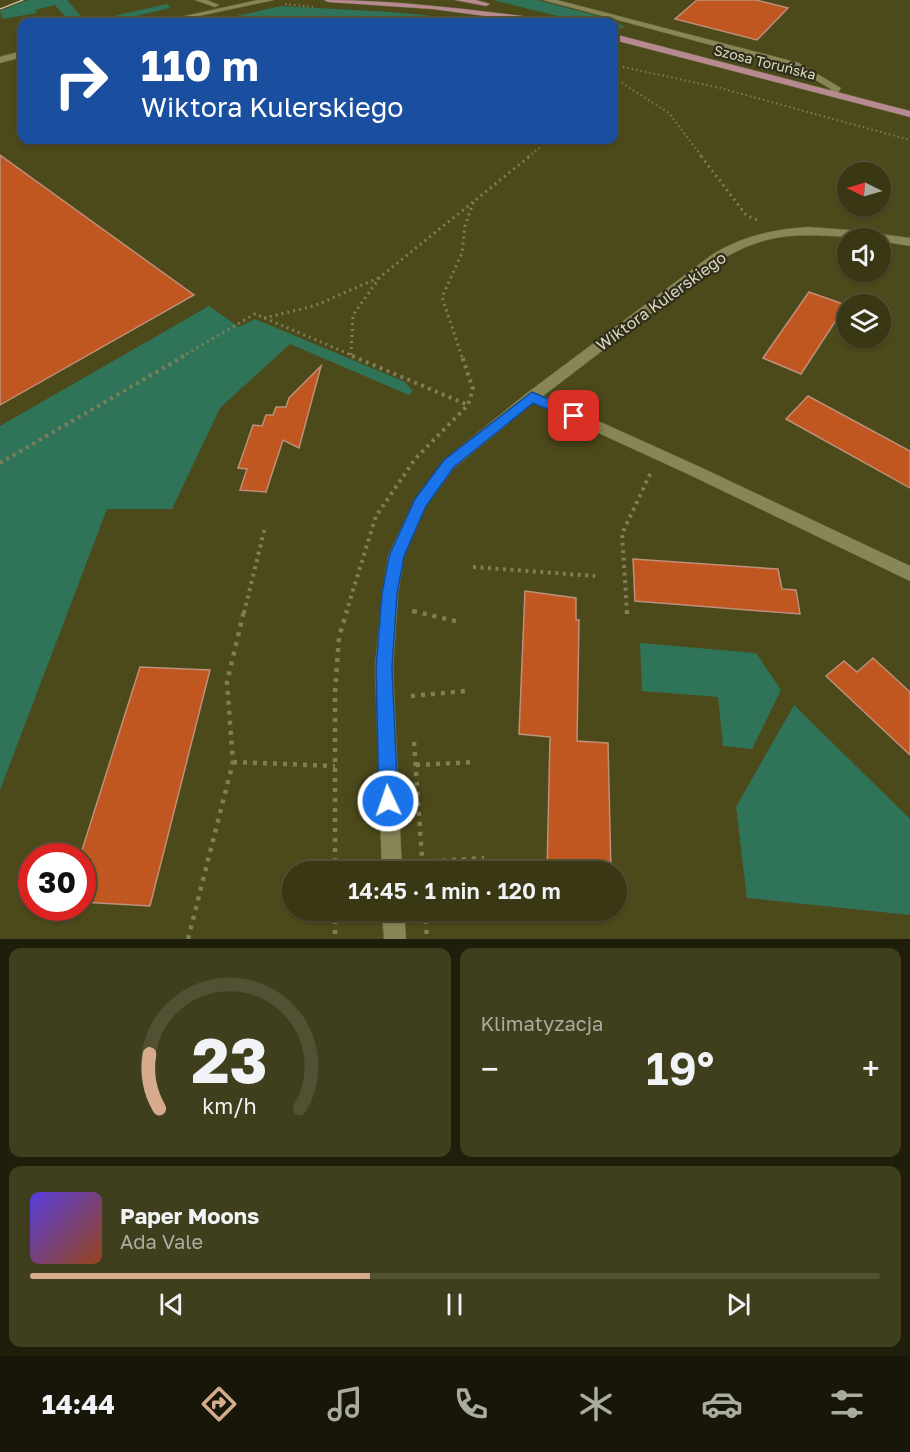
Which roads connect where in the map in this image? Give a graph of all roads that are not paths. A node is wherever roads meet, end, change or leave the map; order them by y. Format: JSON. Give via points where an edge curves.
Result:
{"nodes":[{"id":1,"x":199,"y":0,"type":"edge"},
{"id":2,"x":231,"y":0,"type":"edge"},
{"id":3,"x":270,"y":0,"type":"edge"},
{"id":4,"x":328,"y":0,"type":"edge"},
{"id":5,"x":346,"y":0,"type":"edge"},
{"id":6,"x":459,"y":0,"type":"edge"},
{"id":7,"x":547,"y":0,"type":"edge"},
{"id":8,"x":215,"y":5,"type":"junction"},
{"id":9,"x":170,"y":18,"type":"edge"},
{"id":10,"x":181,"y":18,"type":"edge"},
{"id":11,"x":516,"y":18,"type":"edge"},
{"id":12,"x":542,"y":18,"type":"edge"},
{"id":13,"x":616,"y":18,"type":"edge"},
{"id":14,"x":618,"y":19,"type":"edge"},
{"id":15,"x":639,"y":24,"type":"junction"},
{"id":16,"x":618,"y":37,"type":"edge"},
{"id":17,"x":618,"y":38,"type":"edge"},
{"id":18,"x":18,"y":55,"type":"edge"},
{"id":19,"x":0,"y":60,"type":"edge"},
{"id":20,"x":833,"y":94,"type":"junction"},
{"id":21,"x":910,"y":114,"type":"edge"},
{"id":22,"x":910,"y":242,"type":"edge"},
{"id":23,"x":532,"y":397,"type":"junction"},
{"id":24,"x":910,"y":574,"type":"edge"},
{"id":25,"x":392,"y":861,"type":"edge"},
{"id":26,"x":394,"y":921,"type":"edge"},
{"id":27,"x":395,"y":939,"type":"edge"}],
"edges":[{"from":1,"to":8,"type":"street"},
{"from":2,"to":8,"type":"street"},
{"from":3,"to":10,"type":"street"},
{"from":4,"to":5,"type":"main road"},
{"from":5,"to":11,"type":"main road"},
{"from":6,"to":12,"type":"main road"},
{"from":7,"to":13,"type":"street"},
{"from":8,"to":9,"type":"street"},
{"from":14,"to":15,"type":"street"},
{"from":15,"to":16,"type":"street"},
{"from":15,"to":20,"type":"street","via":[[796,65],[836,88]]},
{"from":17,"to":20,"type":"main road","name":"Szosa Toruńska"},
{"from":18,"to":19,"type":"street"},
{"from":20,"to":21,"type":"main road","name":"Szosa Toruńska"},
{"from":22,"to":23,"type":"street","name":"Wiktora Kulerskiego","via":[[845,233],[788,232],[748,241],[717,257]]},
{"from":23,"to":24,"type":"street"},
{"from":23,"to":25,"type":"street","name":"Wiktora Kulerskiego","via":[[449,464],[420,503],[396,556],[384,668]]},
{"from":26,"to":27,"type":"street"}]}
